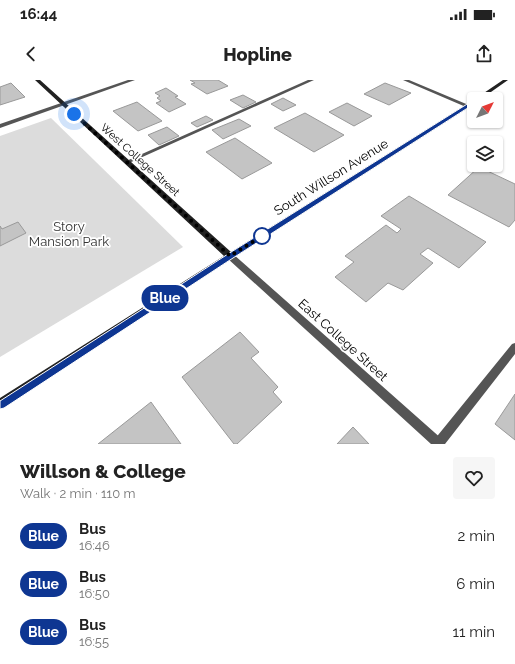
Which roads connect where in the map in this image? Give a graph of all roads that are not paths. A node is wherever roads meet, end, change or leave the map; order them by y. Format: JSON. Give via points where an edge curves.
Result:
{"nodes":[{"id":1,"x":37,"y":80,"type":"edge"},
{"id":2,"x":133,"y":80,"type":"edge"},
{"id":3,"x":312,"y":80,"type":"edge"},
{"id":4,"x":405,"y":80,"type":"edge"},
{"id":5,"x":506,"y":80,"type":"edge"},
{"id":6,"x":488,"y":92,"type":"edge"},
{"id":7,"x":467,"y":103,"type":"edge"},
{"id":8,"x":63,"y":104,"type":"junction"},
{"id":9,"x":467,"y":107,"type":"edge"},
{"id":10,"x":0,"y":126,"type":"edge"},
{"id":11,"x":127,"y":162,"type":"junction"},
{"id":12,"x":230,"y":256,"type":"junction"},
{"id":13,"x":515,"y":347,"type":"edge"},
{"id":14,"x":0,"y":404,"type":"edge"},
{"id":15,"x":439,"y":444,"type":"edge"}],
"edges":[{"from":1,"to":8,"type":"main road","name":"West College Street"},
{"from":2,"to":8,"type":"street"},
{"from":3,"to":11,"type":"street"},
{"from":4,"to":7,"type":"street"},
{"from":5,"to":6,"type":"main road"},
{"from":8,"to":10,"type":"street"},
{"from":8,"to":11,"type":"main road","name":"West College Street"},
{"from":9,"to":12,"type":"main road","name":"South Willson Avenue"},
{"from":11,"to":12,"type":"main road","name":"West College Street"},
{"from":12,"to":14,"type":"main road","name":"South Willson Avenue"},
{"from":12,"to":15,"type":"street","name":"East College Street"},
{"from":13,"to":15,"type":"street"}]}
